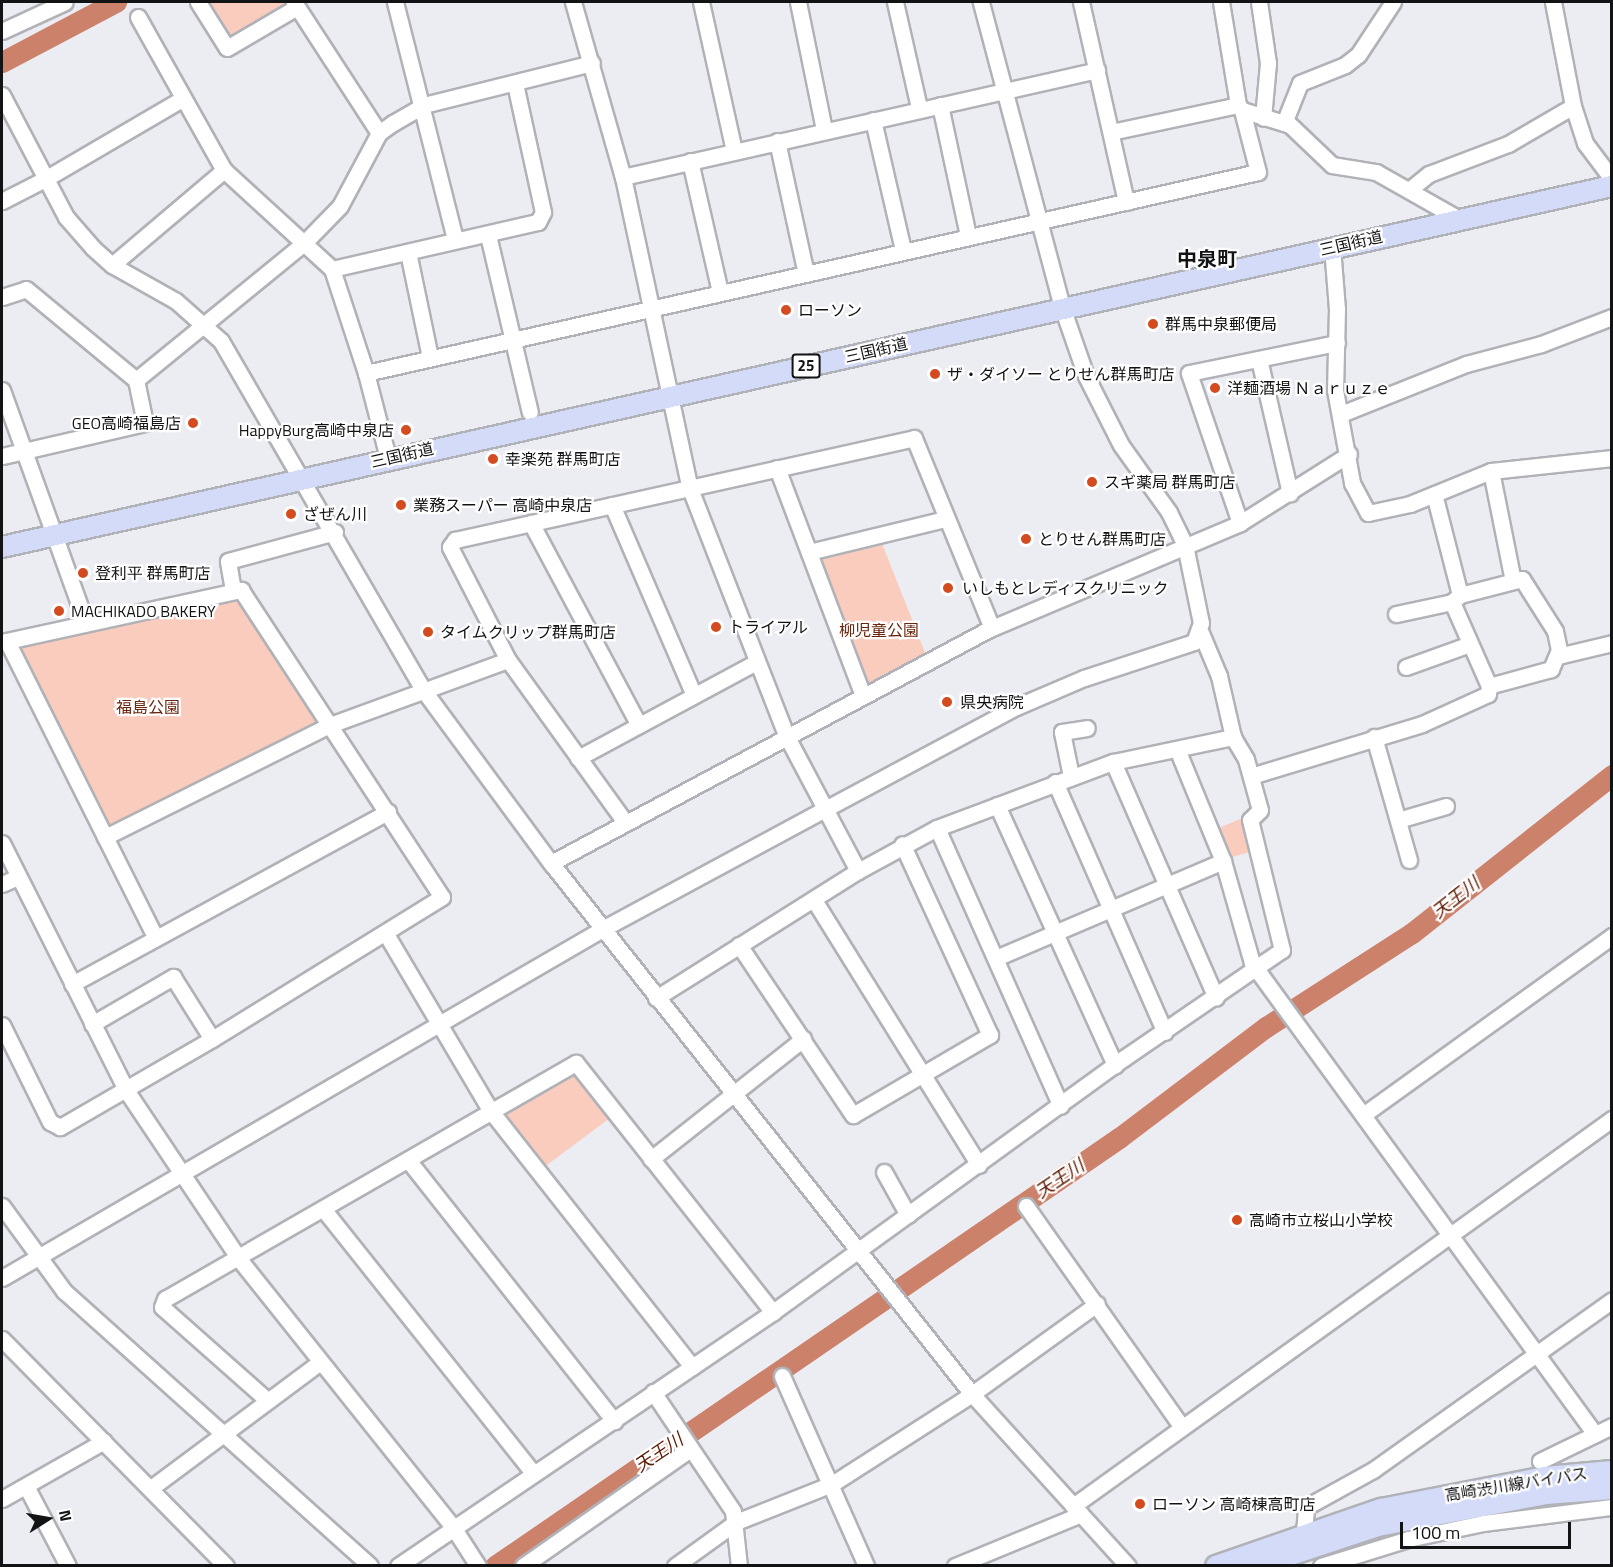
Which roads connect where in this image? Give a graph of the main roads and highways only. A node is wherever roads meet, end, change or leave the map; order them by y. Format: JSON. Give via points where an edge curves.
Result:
{"nodes":[{"id":1,"x":1611,"y":186,"type":"edge"},
{"id":2,"x":2,"y":547,"type":"edge"},
{"id":3,"x":1611,"y":1471,"type":"edge"},
{"id":4,"x":1611,"y":1489,"type":"edge"},
{"id":5,"x":1216,"y":1566,"type":"edge"},
{"id":6,"x":1257,"y":1566,"type":"edge"}],
"edges":[{"from":1,"to":2,"type":"main road","name":"三国街道","number":"25"},
{"from":3,"to":5,"type":"main road","name":"高崎渋川線バイパス","via":[[1455,1492],[1304,1532]]},
{"from":4,"to":6,"type":"main road","name":"高崎渋川線バイパス","via":[[1545,1494],[1378,1526]]}]}
